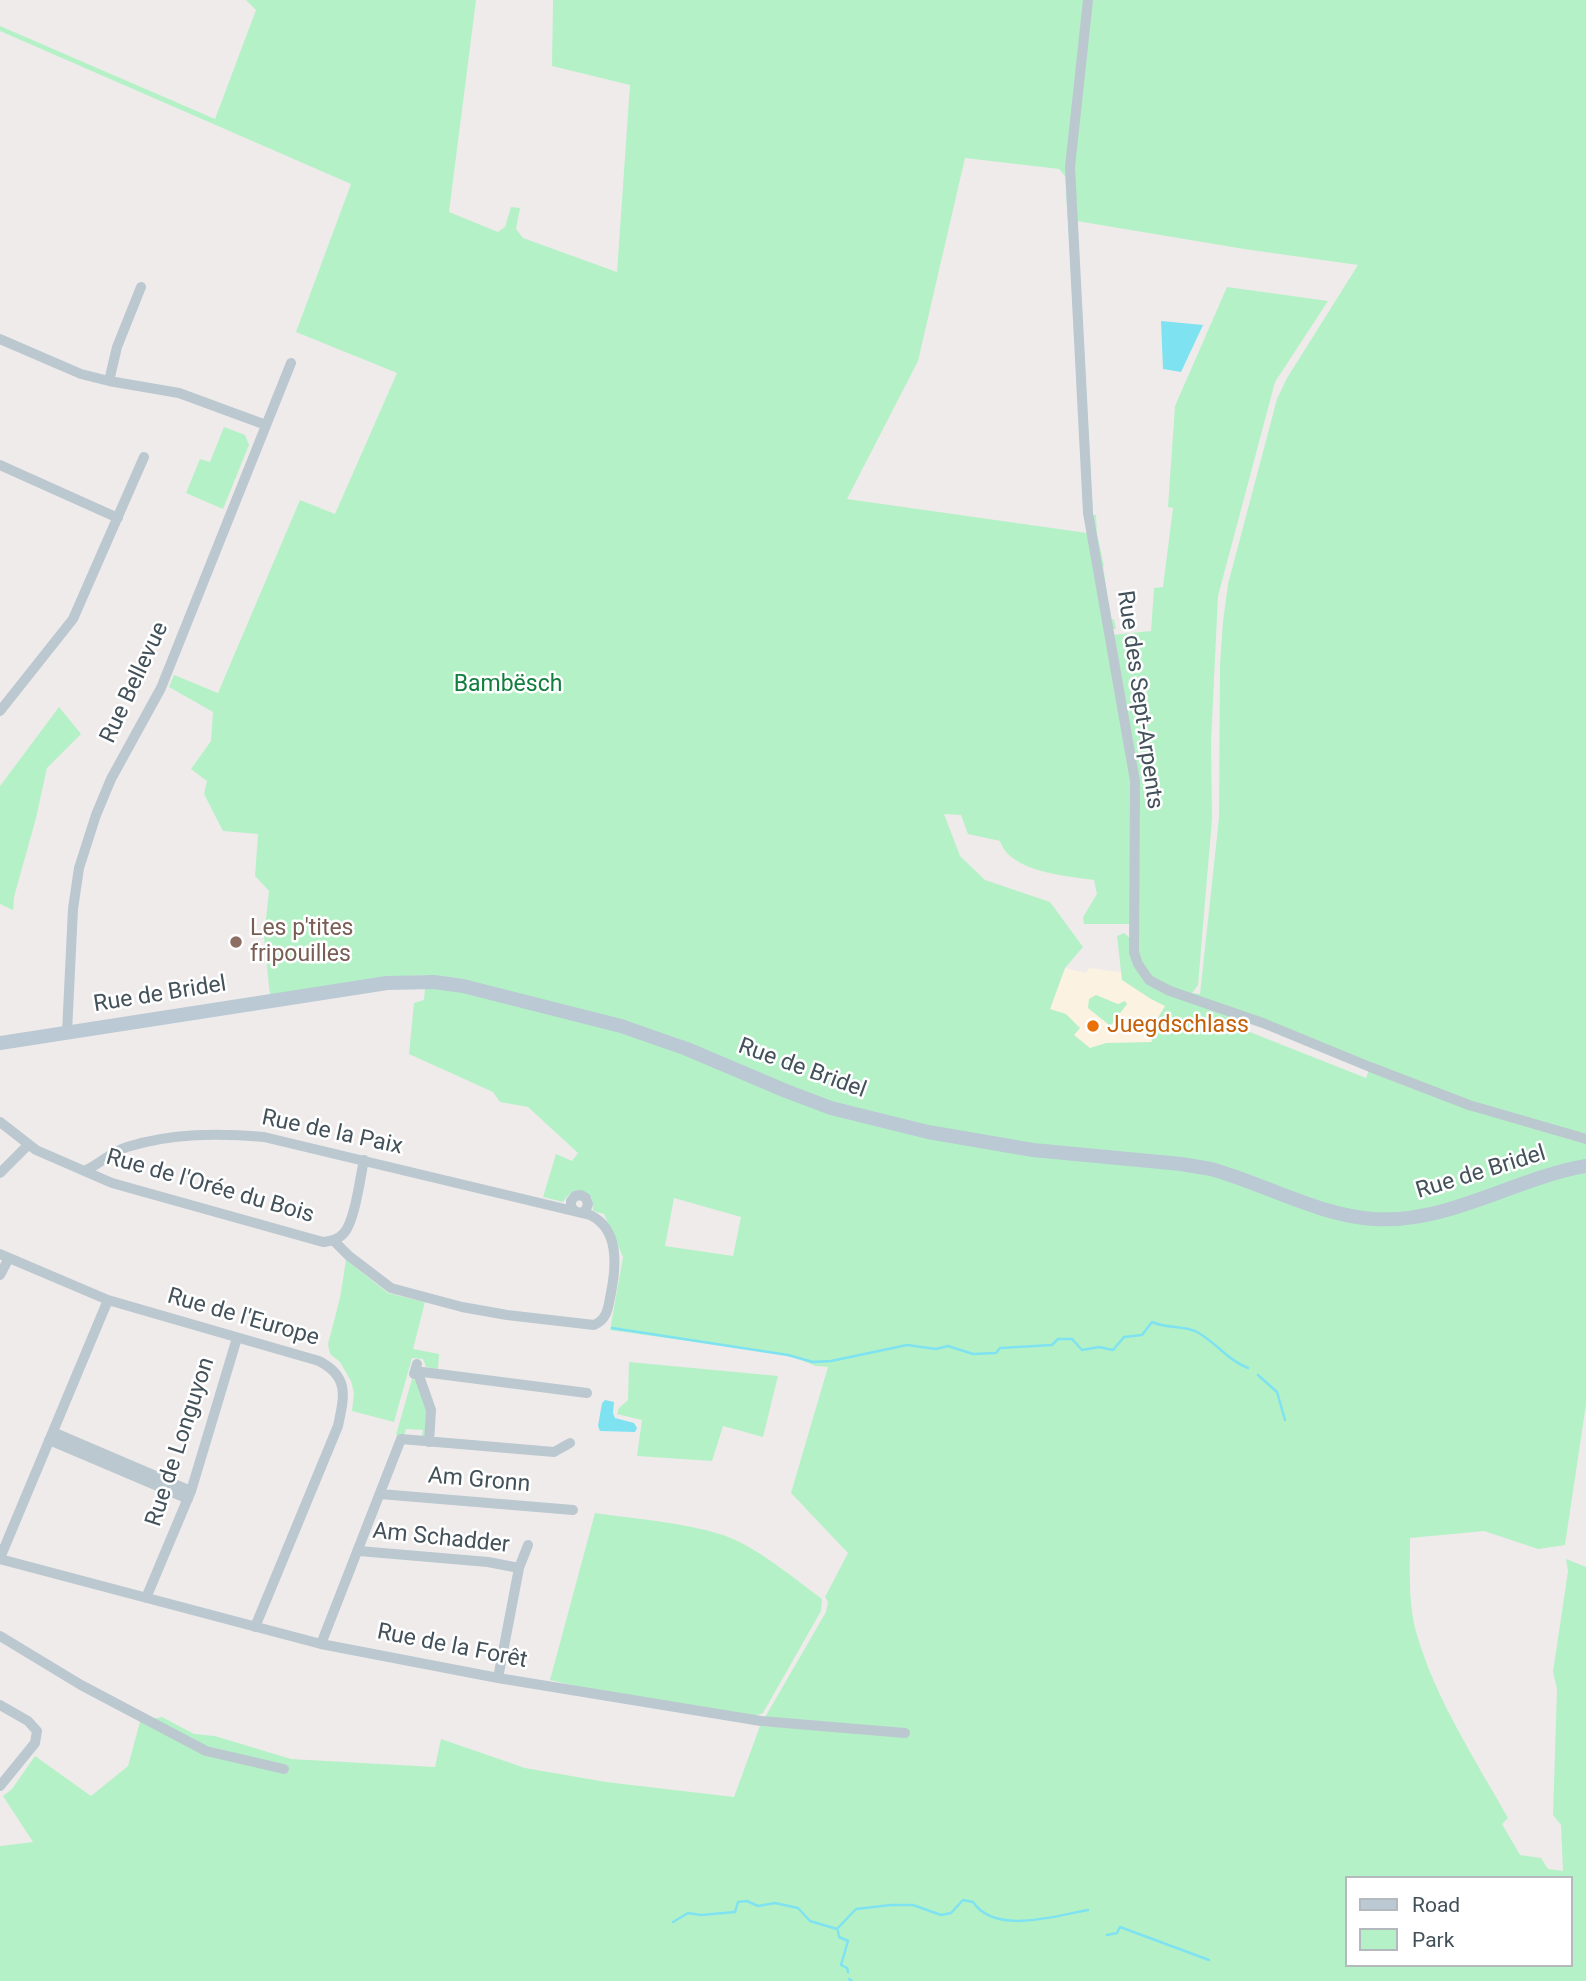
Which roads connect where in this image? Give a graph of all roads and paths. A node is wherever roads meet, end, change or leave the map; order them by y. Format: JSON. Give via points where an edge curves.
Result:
{"nodes":[{"id":1,"x":1088,"y":0,"type":"edge"},
{"id":2,"x":141,"y":287,"type":"dead end"},
{"id":3,"x":0,"y":339,"type":"edge"},
{"id":4,"x":291,"y":363,"type":"dead end"},
{"id":5,"x":109,"y":382,"type":"junction"},
{"id":6,"x":266,"y":425,"type":"junction"},
{"id":7,"x":144,"y":457,"type":"dead end"},
{"id":8,"x":0,"y":465,"type":"edge"},
{"id":9,"x":118,"y":518,"type":"junction"},
{"id":10,"x":0,"y":711,"type":"edge"},
{"id":11,"x":66,"y":1032,"type":"junction"},
{"id":12,"x":0,"y":1043,"type":"edge"},
{"id":13,"x":0,"y":1122,"type":"edge"},
{"id":14,"x":1586,"y":1139,"type":"edge"},
{"id":15,"x":28,"y":1145,"type":"junction"},
{"id":16,"x":364,"y":1160,"type":"junction"},
{"id":17,"x":1586,"y":1166,"type":"edge"},
{"id":18,"x":84,"y":1171,"type":"junction"},
{"id":19,"x":0,"y":1173,"type":"edge"},
{"id":20,"x":334,"y":1241,"type":"junction"},
{"id":21,"x":5,"y":1256,"type":"edge"},
{"id":22,"x":0,"y":1275,"type":"edge"},
{"id":23,"x":108,"y":1300,"type":"junction"},
{"id":24,"x":237,"y":1338,"type":"junction"},
{"id":25,"x":587,"y":1394,"type":"dead end"},
{"id":26,"x":51,"y":1436,"type":"junction"},
{"id":27,"x":429,"y":1442,"type":"junction"},
{"id":28,"x":570,"y":1443,"type":"dead end"},
{"id":29,"x":380,"y":1494,"type":"junction"},
{"id":30,"x":190,"y":1495,"type":"junction"},
{"id":31,"x":573,"y":1510,"type":"dead end"},
{"id":32,"x":528,"y":1545,"type":"dead end"},
{"id":33,"x":359,"y":1551,"type":"junction"},
{"id":34,"x":0,"y":1559,"type":"edge"},
{"id":35,"x":519,"y":1568,"type":"junction"},
{"id":36,"x":146,"y":1598,"type":"junction"},
{"id":37,"x":256,"y":1627,"type":"junction"},
{"id":38,"x":0,"y":1636,"type":"edge"},
{"id":39,"x":321,"y":1644,"type":"junction"},
{"id":40,"x":498,"y":1678,"type":"junction"},
{"id":41,"x":0,"y":1705,"type":"edge"},
{"id":42,"x":905,"y":1733,"type":"dead end"},
{"id":43,"x":284,"y":1769,"type":"dead end"},
{"id":44,"x":0,"y":1786,"type":"edge"}],
"edges":[{"from":1,"to":14,"type":"street","name":"Rue des Sept-Arpents","via":[[1070,152],[1074,249],[1088,513],[1135,781],[1134,952],[1138,964],[1149,980],[1179,995],[1263,1023],[1469,1105]]},
{"from":2,"to":5,"type":"street","via":[[117,347]]},
{"from":3,"to":5,"type":"street"},
{"from":4,"to":6,"type":"street","name":"Rue Bellevue"},
{"from":5,"to":6,"type":"street","via":[[179,393]]},
{"from":6,"to":11,"type":"street","name":"Rue Bellevue","via":[[160,688],[96,815],[79,868],[73,909]]},
{"from":7,"to":9,"type":"street"},
{"from":8,"to":9,"type":"street"},
{"from":9,"to":10,"type":"street","via":[[73,619]]},
{"from":11,"to":12,"type":"main road","name":"Rue de Bridel"},
{"from":11,"to":17,"type":"main road","name":"Rue de Bridel","via":[[387,983],[434,982],[621,1026],[831,1108],[988,1144],[1211,1169],[1314,1206],[1361,1217],[1404,1219],[1432,1214]]},
{"from":13,"to":15,"type":"street","name":"Rue de l'Orée du Bois"},
{"from":15,"to":18,"type":"street","name":"Rue de l'Orée du Bois"},
{"from":15,"to":19,"type":"street"},
{"from":16,"to":18,"type":"street","name":"Rue de la Paix","via":[[264,1137],[200,1134],[126,1147]]},
{"from":16,"to":20,"type":"street","name":"Rue de l'Orée du Bois","via":[[350,1222]]},
{"from":16,"to":20,"type":"street","name":"Rue de la Paix","via":[[599,1219],[616,1256],[607,1314],[594,1325],[461,1307],[391,1288]]},
{"from":18,"to":20,"type":"street","name":"Rue de l'Orée du Bois","via":[[299,1236]]},
{"from":21,"to":22,"type":"street"},
{"from":21,"to":23,"type":"street","name":"Rue de l'Europe"},
{"from":23,"to":24,"type":"street","name":"Rue de l'Europe"},
{"from":23,"to":26,"type":"street"},
{"from":24,"to":30,"type":"street","name":"Rue de Longuyon"},
{"from":24,"to":37,"type":"street","name":"Rue de l'Europe","via":[[331,1367],[344,1393],[338,1426]]},
{"from":25,"to":27,"type":"street","name":"Am Gronn","via":[[417,1368],[431,1410]]},
{"from":26,"to":30,"type":"street"},
{"from":26,"to":34,"type":"street"},
{"from":27,"to":28,"type":"street","name":"Am Gronn","via":[[554,1452]]},
{"from":27,"to":29,"type":"street","name":"Am Gronn","via":[[401,1439]]},
{"from":29,"to":31,"type":"street","name":"Am Gronn"},
{"from":29,"to":33,"type":"street","name":"Am Gronn"},
{"from":30,"to":36,"type":"street","name":"Rue de Longuyon"},
{"from":32,"to":35,"type":"street","name":"Am Schadder"},
{"from":33,"to":35,"type":"street","name":"Am Schadder"},
{"from":33,"to":39,"type":"street","name":"Am Gronn"},
{"from":34,"to":36,"type":"street","name":"Rue de la Forêt"},
{"from":35,"to":40,"type":"street","name":"Am Schadder"},
{"from":36,"to":37,"type":"street","name":"Rue de la Forêt"},
{"from":37,"to":39,"type":"street","name":"Rue de la Forêt"},
{"from":38,"to":43,"type":"street","via":[[80,1685],[206,1751]]},
{"from":39,"to":40,"type":"street","name":"Rue de la Forêt"},
{"from":40,"to":42,"type":"street","name":"Rue de la Forêt","via":[[761,1721]]},
{"from":41,"to":44,"type":"street","via":[[29,1721],[37,1731],[35,1743]]}]}
